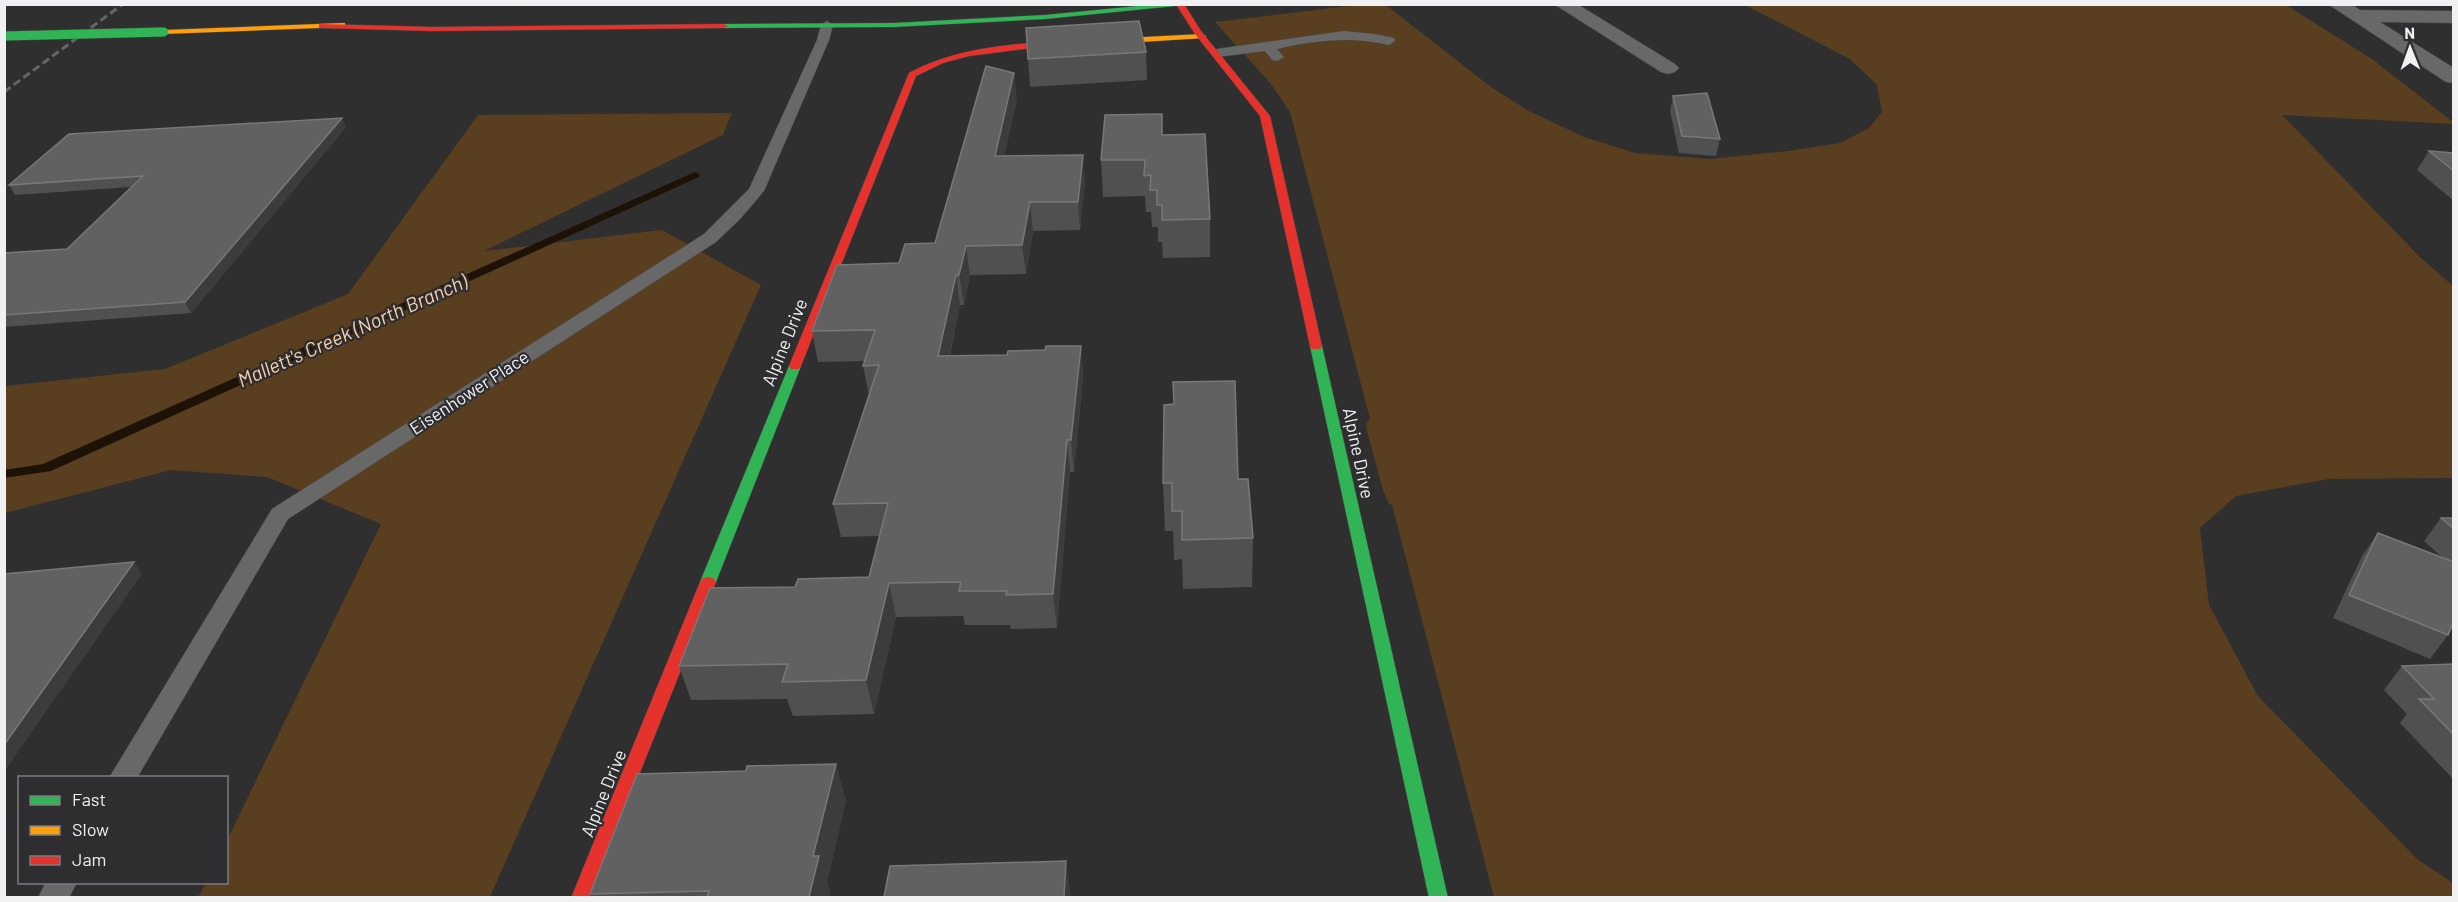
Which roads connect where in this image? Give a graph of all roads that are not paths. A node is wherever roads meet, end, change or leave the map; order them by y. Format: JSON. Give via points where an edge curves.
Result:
{"nodes":[{"id":1,"x":1563,"y":4,"type":"edge"},
{"id":2,"x":2337,"y":4,"type":"edge"},
{"id":3,"x":1184,"y":5,"type":"edge"},
{"id":4,"x":582,"y":14,"type":"dead end"},
{"id":5,"x":2357,"y":16,"type":"junction"},
{"id":6,"x":2454,"y":17,"type":"edge"},
{"id":7,"x":828,"y":20,"type":"junction"},
{"id":8,"x":322,"y":26,"type":"junction"},
{"id":9,"x":4,"y":36,"type":"edge"},
{"id":10,"x":1202,"y":36,"type":"junction"},
{"id":11,"x":2393,"y":37,"type":"junction"},
{"id":12,"x":2423,"y":38,"type":"dead end"},
{"id":13,"x":1389,"y":41,"type":"dead end"},
{"id":14,"x":1268,"y":47,"type":"junction"},
{"id":15,"x":1217,"y":53,"type":"junction"},
{"id":16,"x":1278,"y":58,"type":"dead end"},
{"id":17,"x":1668,"y":68,"type":"dead end"},
{"id":18,"x":2454,"y":77,"type":"edge"},
{"id":19,"x":123,"y":776,"type":"edge"},
{"id":20,"x":61,"y":884,"type":"edge"},
{"id":21,"x":53,"y":897,"type":"edge"},
{"id":22,"x":580,"y":897,"type":"edge"},
{"id":23,"x":1439,"y":897,"type":"edge"}],
"edges":[{"from":1,"to":17,"type":"street"},
{"from":2,"to":5,"type":"street"},
{"from":3,"to":7,"type":"street","via":[[894,25]]},
{"from":3,"to":10,"type":"street","name":"Alpine Drive","via":[[1187,19]]},
{"from":4,"to":8,"type":"street"},
{"from":5,"to":6,"type":"street"},
{"from":5,"to":11,"type":"street"},
{"from":7,"to":8,"type":"street","via":[[432,29]]},
{"from":7,"to":19,"type":"lane","name":"Eisenhower Place","via":[[756,190],[723,227],[280,514]]},
{"from":8,"to":9,"type":"street","bridge":true},
{"from":10,"to":15,"type":"street","name":"Alpine Drive"},
{"from":10,"to":22,"type":"street","name":"Alpine Drive","via":[[985,49],[933,62],[912,75]]},
{"from":11,"to":12,"type":"street"},
{"from":11,"to":18,"type":"street"},
{"from":13,"to":14,"type":"lane","via":[[1345,34]]},
{"from":14,"to":15,"type":"lane"},
{"from":14,"to":16,"type":"lane"},
{"from":15,"to":23,"type":"street","name":"Alpine Drive","via":[[1253,96],[1271,136]]},
{"from":20,"to":21,"type":"lane"}]}
